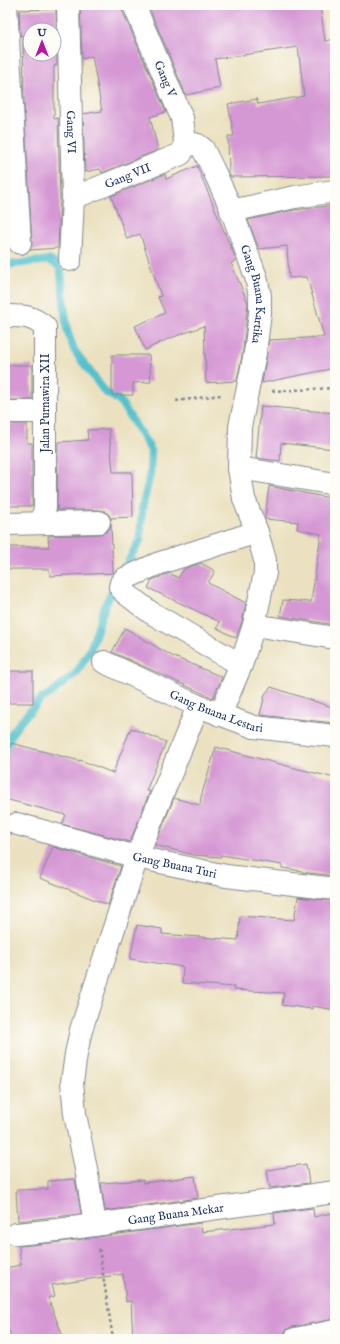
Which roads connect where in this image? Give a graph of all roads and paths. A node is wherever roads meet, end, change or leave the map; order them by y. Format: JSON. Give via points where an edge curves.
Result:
{"nodes":[{"id":1,"x":6,"y":5,"type":"edge"},
{"id":2,"x":68,"y":5,"type":"edge"},
{"id":3,"x":134,"y":5,"type":"edge"},
{"id":4,"x":183,"y":148,"type":"junction"},
{"id":5,"x":335,"y":191,"type":"edge"},
{"id":6,"x":73,"y":198,"type":"junction"},
{"id":7,"x":231,"y":211,"type":"junction"},
{"id":8,"x":20,"y":243,"type":"dead end"},
{"id":9,"x":70,"y":260,"type":"dead end"},
{"id":10,"x":5,"y":316,"type":"edge"},
{"id":11,"x":5,"y":412,"type":"edge"},
{"id":12,"x":45,"y":412,"type":"junction"},
{"id":13,"x":239,"y":468,"type":"junction"},
{"id":14,"x":335,"y":484,"type":"edge"},
{"id":15,"x":99,"y":522,"type":"dead end"},
{"id":16,"x":42,"y":523,"type":"junction"},
{"id":17,"x":5,"y":524,"type":"edge"},
{"id":18,"x":257,"y":532,"type":"junction"},
{"id":19,"x":254,"y":625,"type":"junction"},
{"id":20,"x":335,"y":638,"type":"edge"},
{"id":21,"x":104,"y":662,"type":"dead end"},
{"id":22,"x":241,"y":665,"type":"junction"},
{"id":23,"x":198,"y":706,"type":"junction"},
{"id":24,"x":220,"y":715,"type":"junction"},
{"id":25,"x":335,"y":736,"type":"edge"},
{"id":26,"x":17,"y":824,"type":"dead end"},
{"id":27,"x":136,"y":857,"type":"junction"},
{"id":28,"x":335,"y":889,"type":"edge"},
{"id":29,"x":335,"y":1192,"type":"edge"},
{"id":30,"x":95,"y":1225,"type":"junction"},
{"id":31,"x":16,"y":1234,"type":"dead end"},
{"id":32,"x":335,"y":1331,"type":"edge"},
{"id":33,"x":113,"y":1339,"type":"edge"},
{"id":34,"x":295,"y":1339,"type":"edge"}],
"edges":[{"from":1,"to":8,"type":"street"},
{"from":2,"to":6,"type":"street","name":"Gang VI"},
{"from":3,"to":4,"type":"street","name":"Gang V","via":[[182,118]]},
{"from":4,"to":6,"type":"street","name":"Gang VII"},
{"from":4,"to":7,"type":"street","name":"Gang Buana Kartika","via":[[198,145],[203,149]]},
{"from":5,"to":7,"type":"street"},
{"from":6,"to":9,"type":"street","name":"Gang VI"},
{"from":7,"to":13,"type":"street","name":"Gang Buana Kartika","via":[[256,277],[260,296],[255,353],[240,427]]},
{"from":10,"to":12,"type":"street","name":"Jalan Purnawira XII","via":[[26,316],[45,327]]},
{"from":11,"to":12,"type":"street"},
{"from":12,"to":16,"type":"street","name":"Jalan Purnawira XII","via":[[45,507]]},
{"from":13,"to":14,"type":"street"},
{"from":13,"to":18,"type":"street","name":"Gang Buana Kartika","via":[[244,499]]},
{"from":15,"to":16,"type":"street"},
{"from":16,"to":17,"type":"street"},
{"from":18,"to":19,"type":"street","name":"Gang Buana Kartika","via":[[265,560],[265,572]]},
{"from":18,"to":22,"type":"street","via":[[157,564],[124,579],[120,587],[150,612]]},
{"from":19,"to":20,"type":"street"},
{"from":19,"to":22,"type":"street","name":"Gang Buana Kartika"},
{"from":21,"to":23,"type":"street","name":"Gang Buana Lestari"},
{"from":22,"to":24,"type":"street","name":"Gang Buana Kartika"},
{"from":23,"to":24,"type":"street","name":"Gang Buana Lestari"},
{"from":23,"to":27,"type":"street"},
{"from":24,"to":25,"type":"street","name":"Gang Buana Lestari","via":[[254,727]]},
{"from":26,"to":27,"type":"street","name":"Gang Buana Turi"},
{"from":27,"to":28,"type":"street","name":"Gang Buana Turi","via":[[226,876]]},
{"from":27,"to":30,"type":"street","via":[[81,1030],[72,1082],[75,1114]]},
{"from":29,"to":30,"type":"street","name":"Gang Buana Mekar"},
{"from":30,"to":31,"type":"street","name":"Gang Buana Mekar"},
{"from":30,"to":33,"type":"path"},
{"from":32,"to":34,"type":"street"}]}
